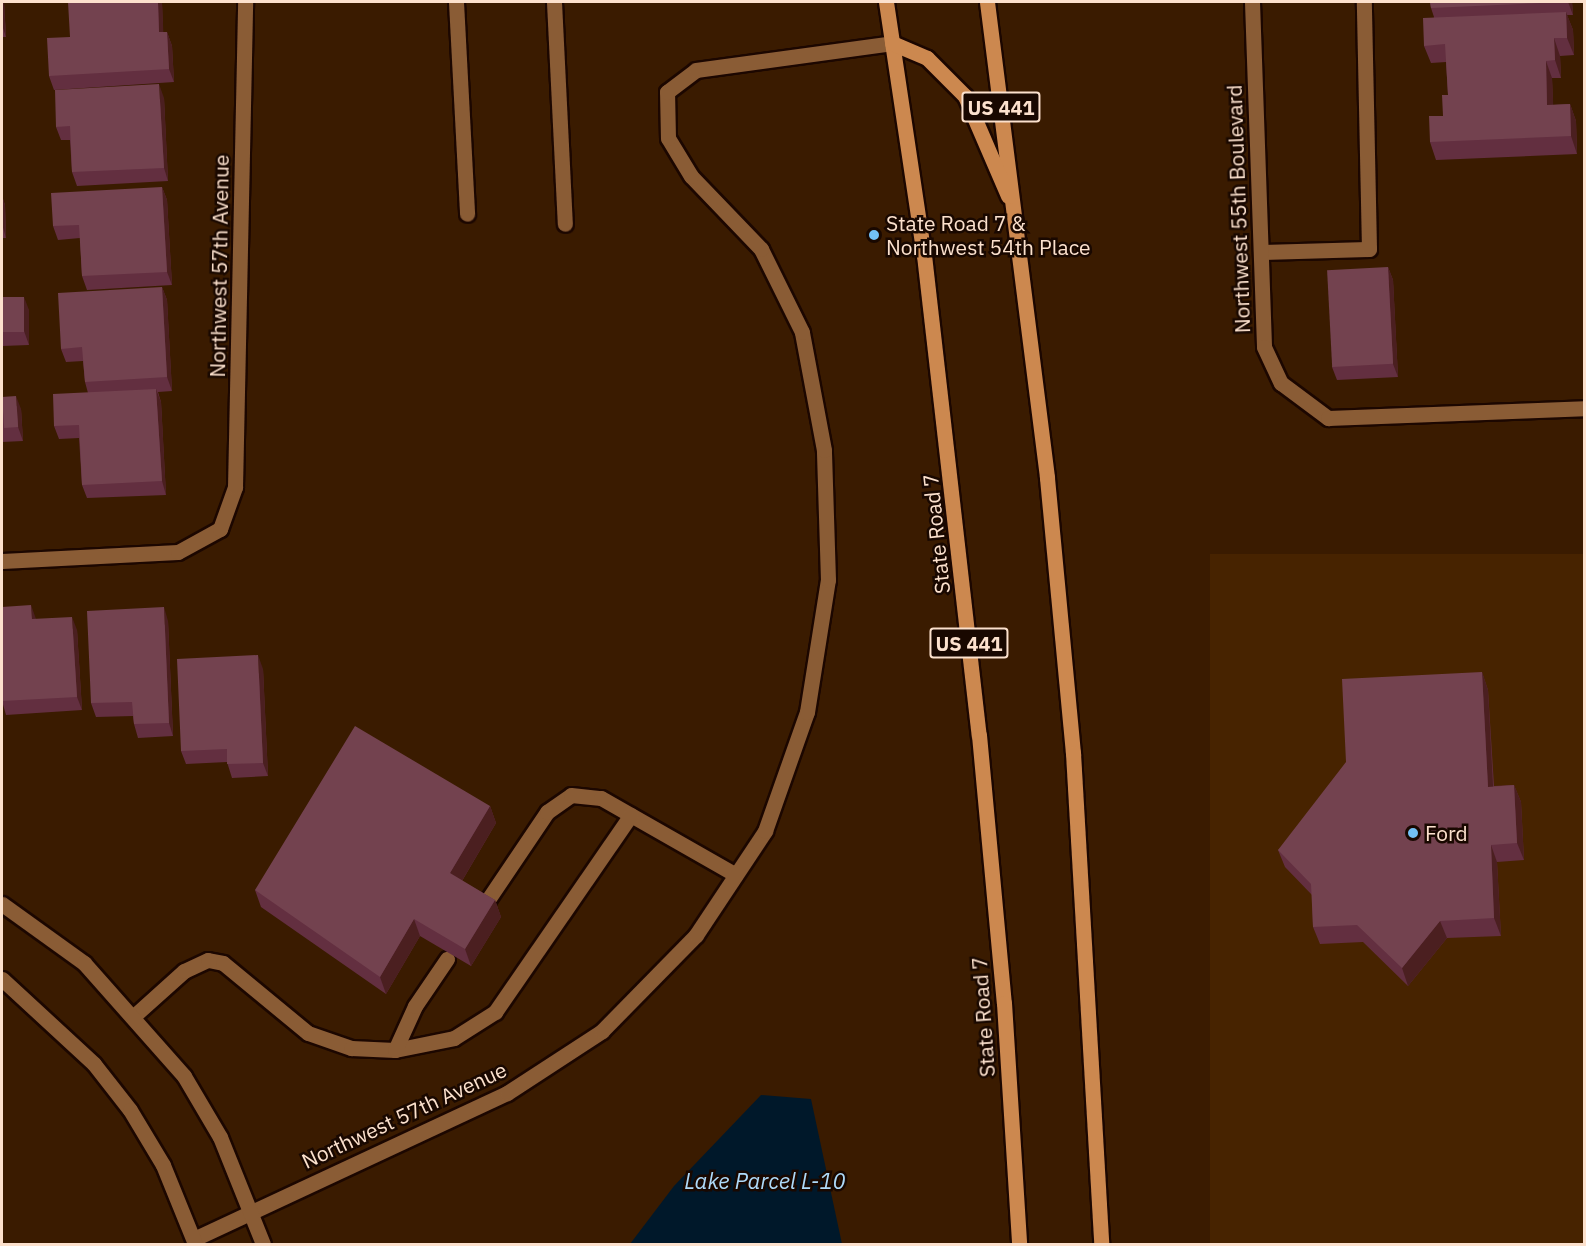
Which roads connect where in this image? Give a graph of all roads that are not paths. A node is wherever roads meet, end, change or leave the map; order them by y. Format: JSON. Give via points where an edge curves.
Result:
{"nodes":[{"id":1,"x":245,"y":2,"type":"edge"},
{"id":2,"x":456,"y":2,"type":"edge"},
{"id":3,"x":554,"y":2,"type":"edge"},
{"id":4,"x":886,"y":2,"type":"edge"},
{"id":5,"x":987,"y":2,"type":"edge"},
{"id":6,"x":1252,"y":2,"type":"edge"},
{"id":7,"x":1364,"y":2,"type":"edge"},
{"id":8,"x":892,"y":43,"type":"junction"},
{"id":9,"x":1015,"y":213,"type":"junction"},
{"id":10,"x":467,"y":214,"type":"dead end"},
{"id":11,"x":565,"y":224,"type":"dead end"},
{"id":12,"x":1261,"y":252,"type":"junction"},
{"id":13,"x":1584,"y":408,"type":"edge"},
{"id":14,"x":2,"y":561,"type":"edge"},
{"id":15,"x":631,"y":815,"type":"junction"},
{"id":16,"x":736,"y":875,"type":"junction"},
{"id":17,"x":2,"y":904,"type":"edge"},
{"id":18,"x":485,"y":904,"type":"edge"},
{"id":19,"x":447,"y":959,"type":"edge"},
{"id":20,"x":2,"y":979,"type":"edge"},
{"id":21,"x":135,"y":1015,"type":"junction"},
{"id":22,"x":395,"y":1050,"type":"junction"},
{"id":23,"x":251,"y":1210,"type":"junction"},
{"id":24,"x":194,"y":1242,"type":"edge"},
{"id":25,"x":263,"y":1245,"type":"edge"},
{"id":26,"x":1019,"y":1245,"type":"edge"},
{"id":27,"x":1101,"y":1245,"type":"edge"}],
"edges":[{"from":1,"to":14,"type":"street","name":"Northwest 57th Avenue","via":[[235,487],[220,530],[178,552]]},
{"from":2,"to":10,"type":"street"},
{"from":3,"to":11,"type":"street"},
{"from":4,"to":8,"type":"main road","name":"State Road 7","number":"US 441"},
{"from":5,"to":9,"type":"main road","number":"US 441"},
{"from":6,"to":12,"type":"street","name":"Northwest 55th Boulevard"},
{"from":7,"to":12,"type":"street","via":[[1369,249]]},
{"from":8,"to":9,"type":"main road","via":[[927,58],[965,96]]},
{"from":8,"to":16,"type":"street","name":"Northwest 57th Avenue","via":[[696,70],[667,92],[668,138],[691,176],[761,249],[802,332],[824,450],[828,580],[807,712],[765,831]]},
{"from":8,"to":26,"type":"main road","name":"State Road 7","number":"US 441","via":[[924,255],[978,724],[1004,1003]]},
{"from":9,"to":27,"type":"main road","number":"US 441","via":[[1073,753]]},
{"from":12,"to":13,"type":"street","name":"Northwest 55th Boulevard","via":[[1264,347],[1281,383],[1328,418]]},
{"from":15,"to":16,"type":"street"},
{"from":15,"to":18,"type":"street","via":[[601,798],[571,795],[547,812]]},
{"from":15,"to":22,"type":"street","via":[[495,1011],[454,1038]]},
{"from":16,"to":23,"type":"street","name":"Northwest 57th Avenue","via":[[696,935],[602,1031],[507,1093]]},
{"from":17,"to":21,"type":"street","via":[[84,963]]},
{"from":19,"to":22,"type":"street","via":[[415,1006]]},
{"from":20,"to":24,"type":"street","via":[[94,1064],[130,1110],[163,1164]]},
{"from":21,"to":22,"type":"street","via":[[184,971],[208,960],[223,963],[308,1033],[351,1048]]},
{"from":21,"to":23,"type":"street","via":[[184,1076],[220,1137]]},
{"from":23,"to":24,"type":"street","name":"Northwest 57th Avenue"},
{"from":23,"to":25,"type":"street"}]}
